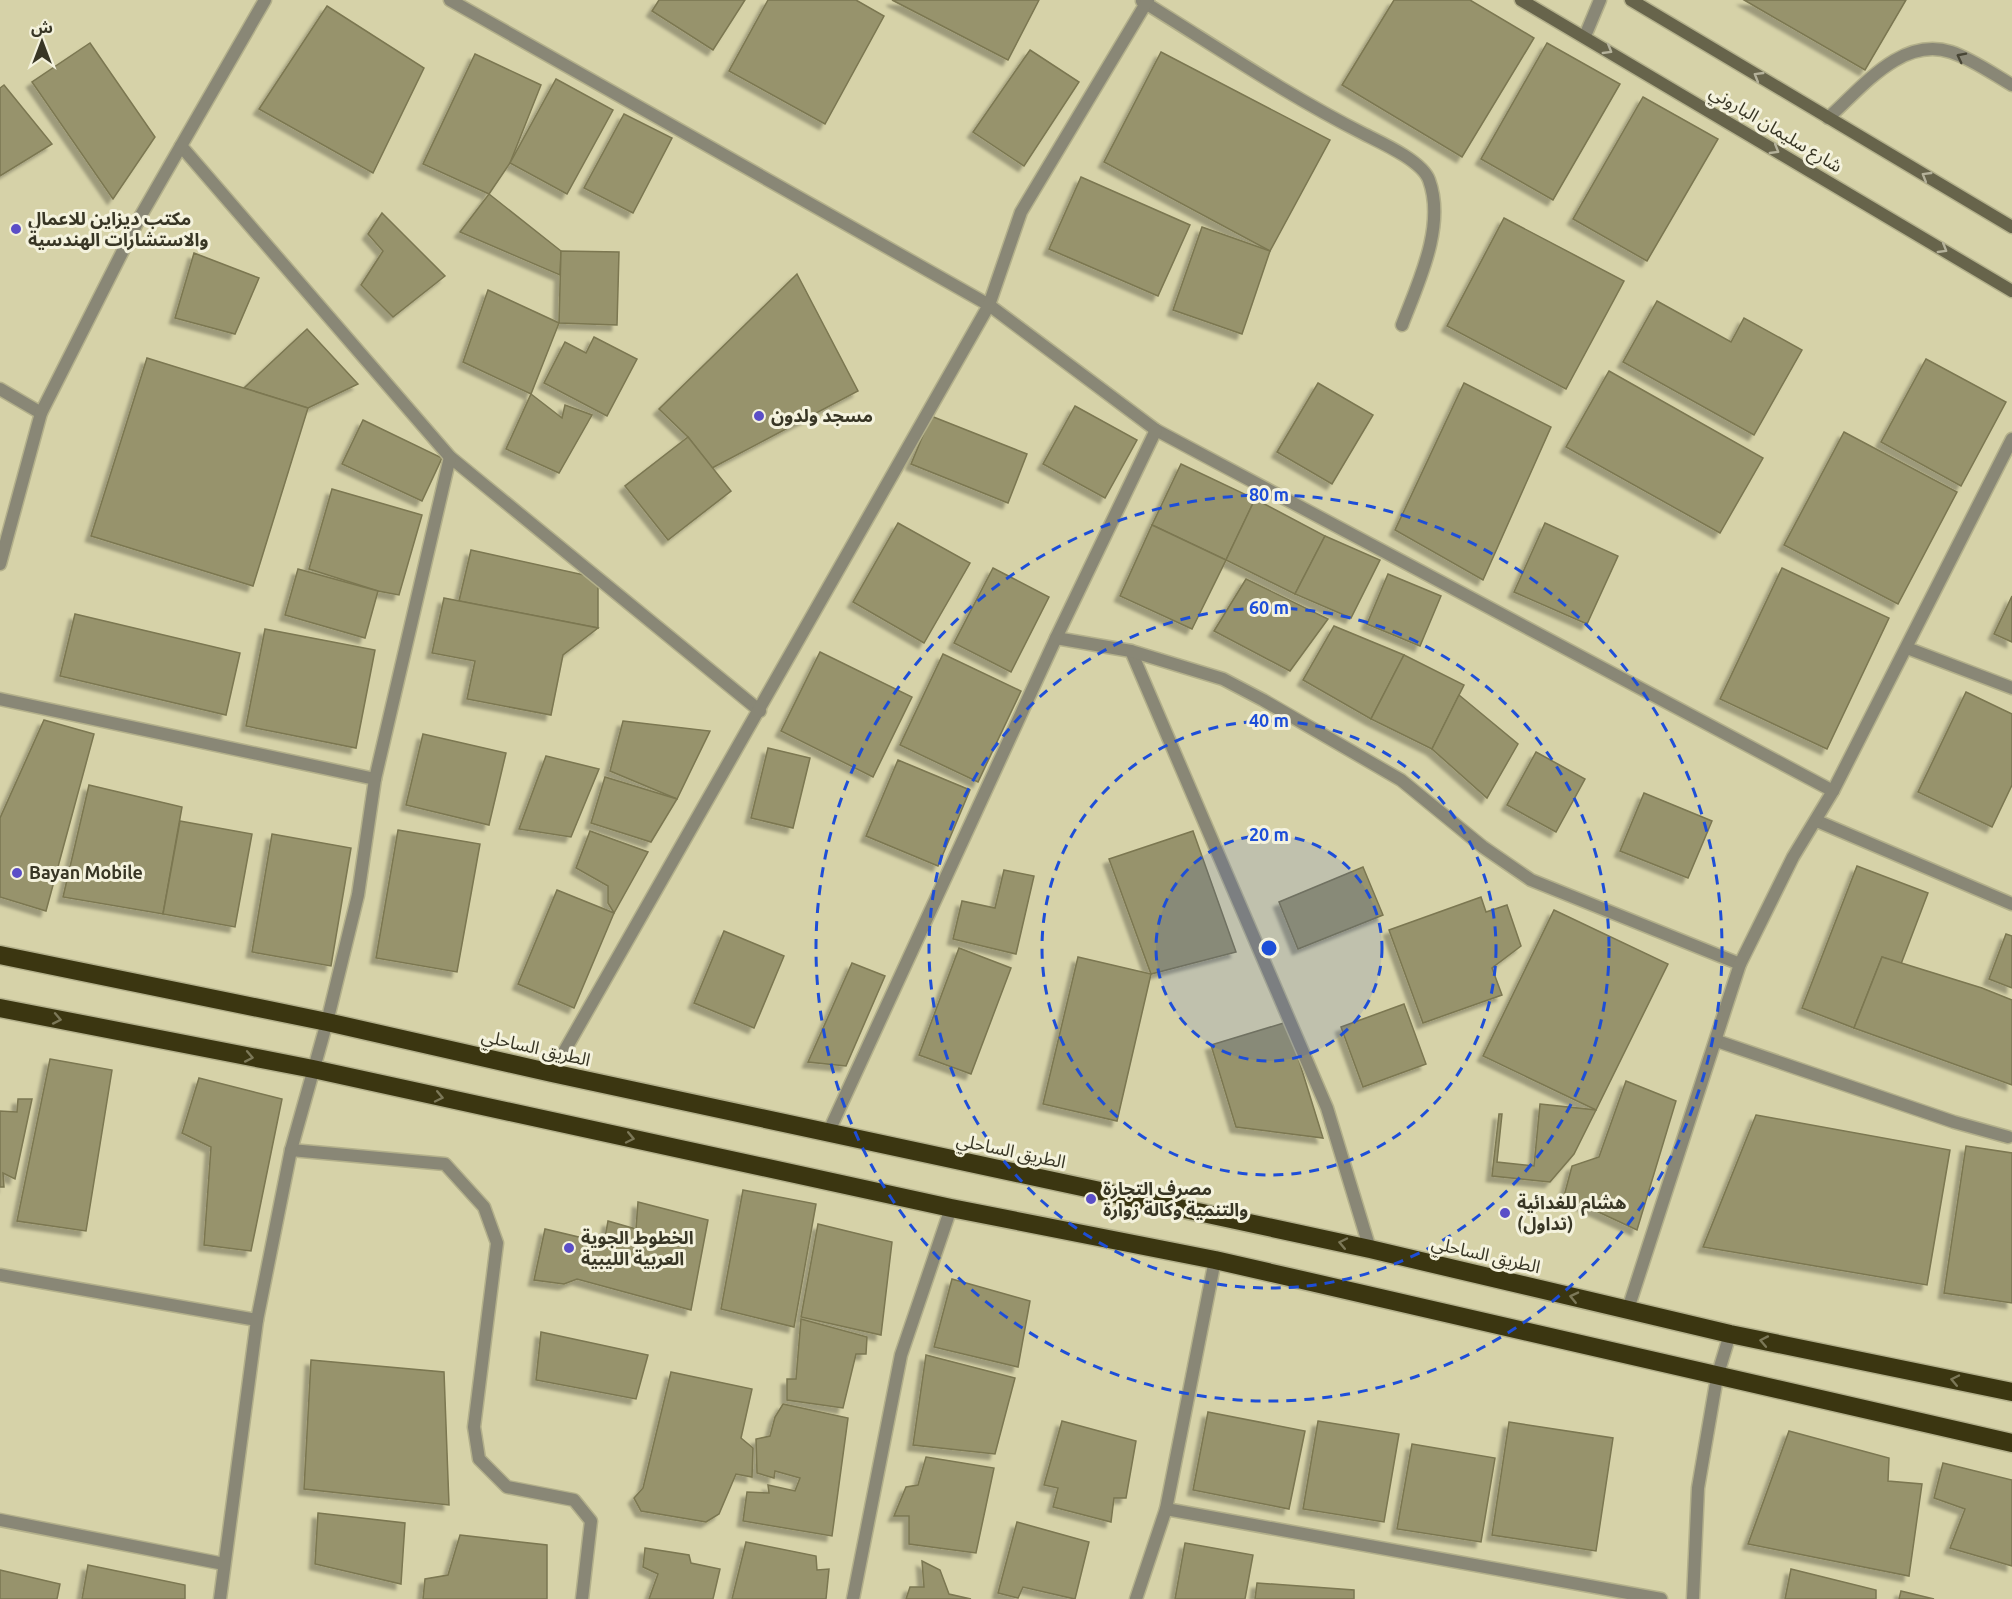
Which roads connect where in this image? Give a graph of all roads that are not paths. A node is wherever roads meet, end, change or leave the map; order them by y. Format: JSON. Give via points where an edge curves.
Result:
{"nodes":[{"id":1,"x":265,"y":0,"type":"edge"},
{"id":2,"x":450,"y":0,"type":"edge"},
{"id":3,"x":1521,"y":0,"type":"edge"},
{"id":4,"x":1600,"y":0,"type":"edge"},
{"id":5,"x":1631,"y":0,"type":"edge"},
{"id":6,"x":1145,"y":1,"type":"edge"},
{"id":7,"x":1586,"y":36,"type":"junction"},
{"id":8,"x":2012,"y":85,"type":"edge"},
{"id":9,"x":1828,"y":118,"type":"junction"},
{"id":10,"x":181,"y":146,"type":"junction"},
{"id":11,"x":2012,"y":227,"type":"edge"},
{"id":12,"x":2012,"y":291,"type":"edge"},
{"id":13,"x":989,"y":305,"type":"junction"},
{"id":14,"x":1402,"y":325,"type":"dead end"},
{"id":15,"x":0,"y":389,"type":"edge"},
{"id":16,"x":41,"y":413,"type":"junction"},
{"id":17,"x":1156,"y":430,"type":"junction"},
{"id":18,"x":2012,"y":439,"type":"edge"},
{"id":19,"x":450,"y":457,"type":"junction"},
{"id":20,"x":0,"y":564,"type":"edge"},
{"id":21,"x":1056,"y":638,"type":"junction"},
{"id":22,"x":1907,"y":648,"type":"junction"},
{"id":23,"x":1131,"y":651,"type":"junction"},
{"id":24,"x":2012,"y":688,"type":"edge"},
{"id":25,"x":0,"y":699,"type":"edge"},
{"id":26,"x":760,"y":711,"type":"junction"},
{"id":27,"x":375,"y":779,"type":"junction"},
{"id":28,"x":1833,"y":791,"type":"junction"},
{"id":29,"x":1816,"y":821,"type":"junction"},
{"id":30,"x":2012,"y":904,"type":"edge"},
{"id":31,"x":0,"y":955,"type":"edge"},
{"id":32,"x":1740,"y":964,"type":"junction"},
{"id":33,"x":0,"y":1008,"type":"edge"},
{"id":34,"x":327,"y":1022,"type":"junction"},
{"id":35,"x":1717,"y":1041,"type":"junction"},
{"id":36,"x":313,"y":1069,"type":"junction"},
{"id":37,"x":552,"y":1073,"type":"junction"},
{"id":38,"x":829,"y":1131,"type":"junction"},
{"id":39,"x":2008,"y":1137,"type":"dead end"},
{"id":40,"x":291,"y":1150,"type":"junction"},
{"id":41,"x":951,"y":1208,"type":"junction"},
{"id":42,"x":1370,"y":1249,"type":"junction"},
{"id":43,"x":1215,"y":1260,"type":"junction"},
{"id":44,"x":0,"y":1275,"type":"edge"},
{"id":45,"x":1628,"y":1309,"type":"junction"},
{"id":46,"x":257,"y":1320,"type":"junction"},
{"id":47,"x":1730,"y":1334,"type":"junction"},
{"id":48,"x":1717,"y":1377,"type":"junction"},
{"id":49,"x":2012,"y":1392,"type":"edge"},
{"id":50,"x":2012,"y":1443,"type":"edge"},
{"id":51,"x":1166,"y":1509,"type":"junction"},
{"id":52,"x":0,"y":1520,"type":"edge"},
{"id":53,"x":224,"y":1564,"type":"junction"},
{"id":54,"x":220,"y":1599,"type":"edge"},
{"id":55,"x":582,"y":1599,"type":"edge"},
{"id":56,"x":853,"y":1599,"type":"edge"},
{"id":57,"x":1136,"y":1599,"type":"edge"},
{"id":58,"x":1661,"y":1599,"type":"edge"},
{"id":59,"x":1693,"y":1599,"type":"edge"}],
"edges":[{"from":1,"to":10,"type":"street"},
{"from":2,"to":13,"type":"street"},
{"from":3,"to":7,"type":"street","name":"شارع سليمان الباروني"},
{"from":4,"to":7,"type":"street"},
{"from":9,"to":5,"type":"street","name":"شارع سليمان الباروني","one_way":true},
{"from":6,"to":13,"type":"street","via":[[1021,212]]},
{"from":6,"to":14,"type":"street","via":[[1333,118],[1404,154],[1429,179],[1433,208],[1430,254]]},
{"from":7,"to":12,"type":"street","name":"شارع سليمان الباروني","one_way":true},
{"from":8,"to":9,"type":"street","one_way":true,"via":[[1954,53],[1921,48],[1891,62]]},
{"from":11,"to":9,"type":"street","name":"شارع سليمان الباروني","one_way":true},
{"from":10,"to":16,"type":"street","via":[[140,217]]},
{"from":10,"to":19,"type":"street"},
{"from":13,"to":17,"type":"street"},
{"from":13,"to":26,"type":"street"},
{"from":15,"to":16,"type":"street"},
{"from":16,"to":20,"type":"street"},
{"from":17,"to":21,"type":"street"},
{"from":17,"to":28,"type":"street"},
{"from":18,"to":22,"type":"street"},
{"from":19,"to":26,"type":"street"},
{"from":19,"to":27,"type":"street"},
{"from":21,"to":23,"type":"street"},
{"from":21,"to":38,"type":"street"},
{"from":22,"to":24,"type":"street"},
{"from":22,"to":28,"type":"street"},
{"from":23,"to":32,"type":"street","via":[[1223,679],[1263,700],[1401,780],[1483,847],[1532,880]]},
{"from":23,"to":42,"type":"street","via":[[1327,1108]]},
{"from":25,"to":27,"type":"street"},
{"from":26,"to":37,"type":"street"},
{"from":27,"to":34,"type":"street","via":[[358,895]]},
{"from":28,"to":29,"type":"street"},
{"from":29,"to":30,"type":"street"},
{"from":29,"to":32,"type":"street","via":[[1793,857]]},
{"from":31,"to":34,"type":"highway","name":"الطريق الساحلي"},
{"from":32,"to":35,"type":"street"},
{"from":33,"to":36,"type":"highway","one_way":true},
{"from":34,"to":36,"type":"street"},
{"from":34,"to":37,"type":"highway","name":"الطريق الساحلي"},
{"from":35,"to":39,"type":"street"},
{"from":35,"to":45,"type":"street"},
{"from":36,"to":40,"type":"street"},
{"from":36,"to":41,"type":"highway","one_way":true},
{"from":37,"to":38,"type":"highway","name":"الطريق الساحلي"},
{"from":42,"to":38,"type":"highway","name":"الطريق الساحلي","one_way":true},
{"from":40,"to":46,"type":"street"},
{"from":40,"to":55,"type":"street","via":[[445,1164],[484,1207],[497,1243],[474,1427],[479,1459],[507,1486],[574,1500],[591,1521]]},
{"from":41,"to":43,"type":"highway"},
{"from":41,"to":56,"type":"street","via":[[901,1355]]},
{"from":45,"to":42,"type":"highway","name":"الطريق الساحلي","one_way":true},
{"from":43,"to":48,"type":"highway"},
{"from":43,"to":51,"type":"street"},
{"from":44,"to":46,"type":"street"},
{"from":45,"to":47,"type":"highway","name":"الطريق الساحلي"},
{"from":46,"to":53,"type":"street"},
{"from":47,"to":48,"type":"street"},
{"from":49,"to":47,"type":"highway","name":"الطريق الساحلي","one_way":true},
{"from":48,"to":50,"type":"highway"},
{"from":48,"to":59,"type":"street","via":[[1698,1488]]},
{"from":51,"to":57,"type":"street"},
{"from":51,"to":58,"type":"street"},
{"from":52,"to":53,"type":"street"},
{"from":53,"to":54,"type":"street"}]}
